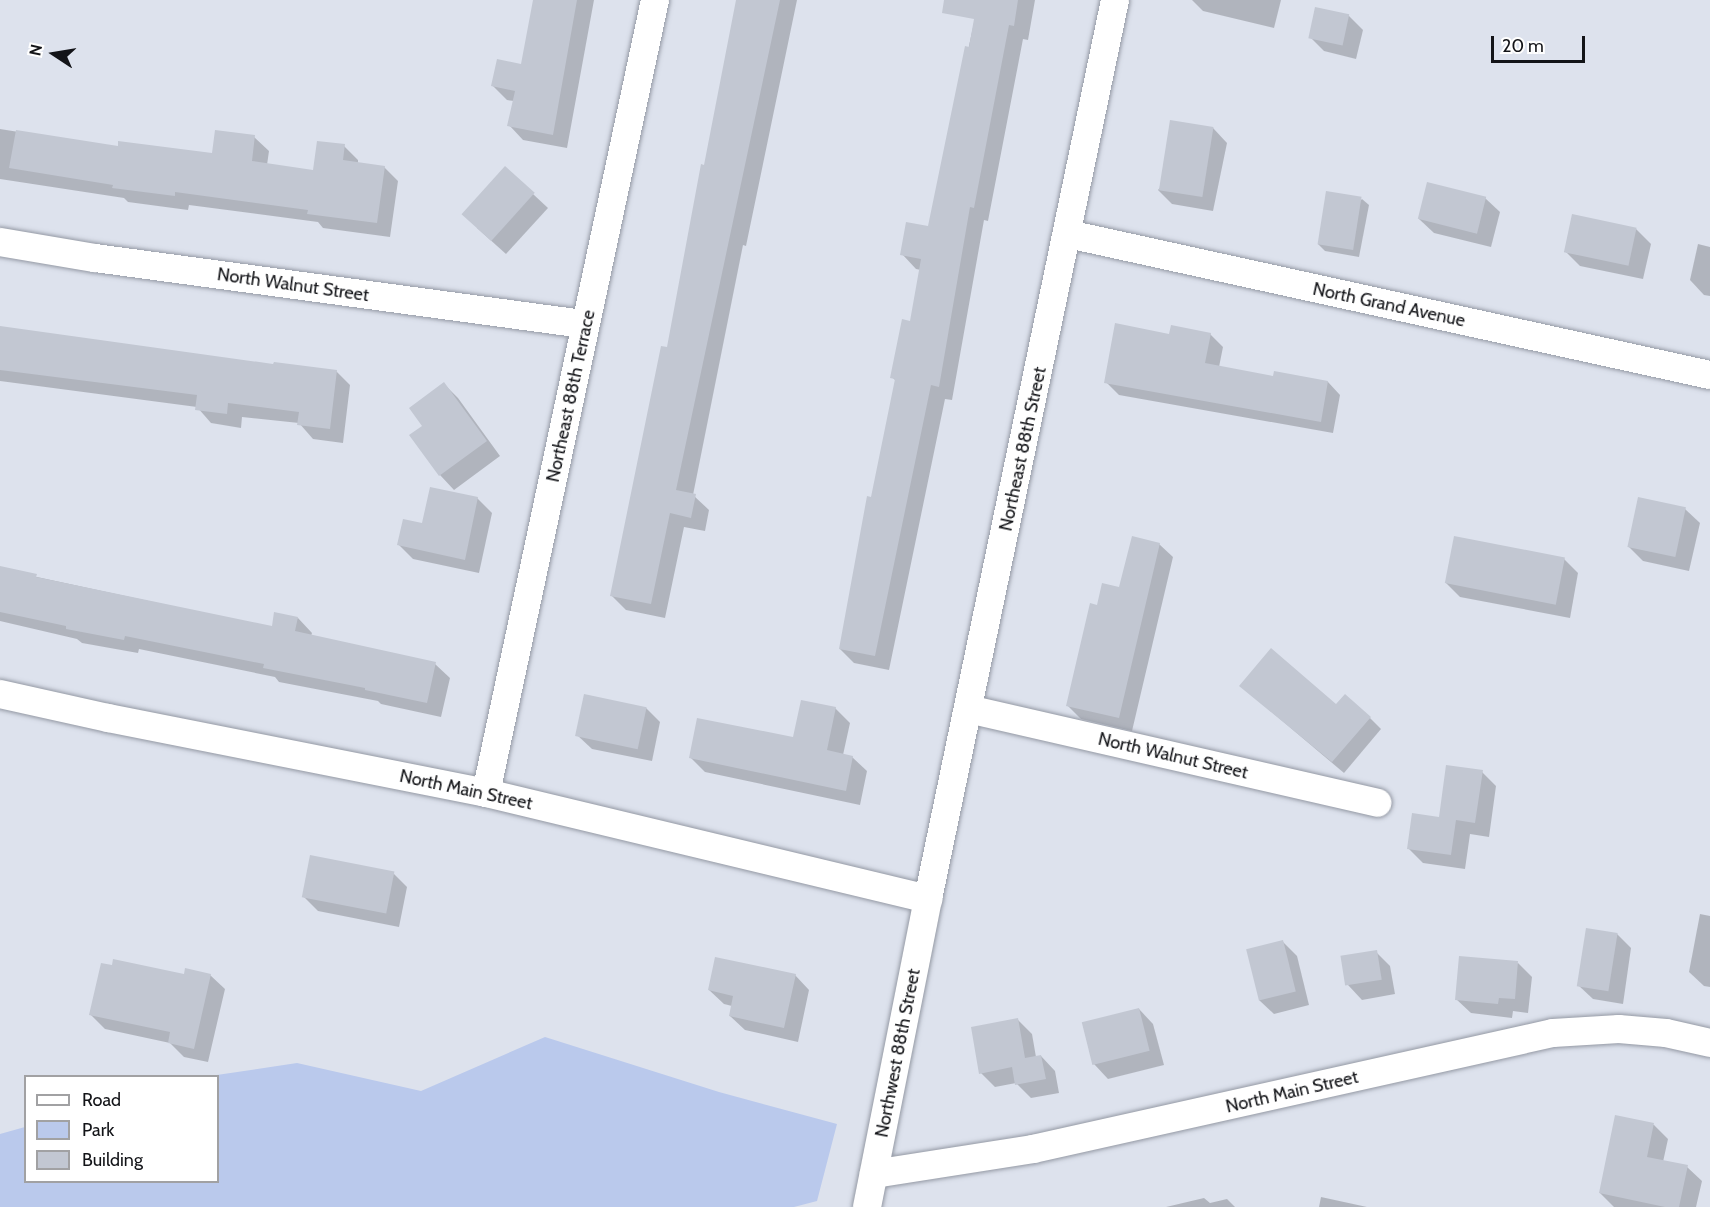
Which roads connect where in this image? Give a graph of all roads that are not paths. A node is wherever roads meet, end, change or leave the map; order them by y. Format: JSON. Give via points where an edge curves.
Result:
{"nodes":[{"id":1,"x":655,"y":0,"type":"edge"},
{"id":2,"x":1115,"y":0,"type":"edge"},
{"id":3,"x":1068,"y":234,"type":"junction"},
{"id":4,"x":0,"y":242,"type":"edge"},
{"id":5,"x":586,"y":324,"type":"junction"},
{"id":6,"x":1710,"y":375,"type":"edge"},
{"id":7,"x":0,"y":694,"type":"edge"},
{"id":8,"x":968,"y":710,"type":"junction"},
{"id":9,"x":486,"y":793,"type":"junction"},
{"id":10,"x":1377,"y":803,"type":"dead end"},
{"id":11,"x":928,"y":899,"type":"junction"},
{"id":12,"x":1710,"y":1043,"type":"edge"},
{"id":13,"x":874,"y":1174,"type":"junction"},
{"id":14,"x":867,"y":1207,"type":"edge"}],
"edges":[{"from":1,"to":5,"type":"street","name":"Northeast 88th Terrace"},
{"from":2,"to":3,"type":"street","name":"Northeast 88th Street"},
{"from":3,"to":6,"type":"street","name":"North Grand Avenue"},
{"from":3,"to":8,"type":"street","name":"Northeast 88th Street"},
{"from":4,"to":5,"type":"street","name":"North Walnut Street"},
{"from":5,"to":9,"type":"street","name":"Northeast 88th Terrace"},
{"from":7,"to":9,"type":"street","name":"North Main Street"},
{"from":8,"to":10,"type":"street","name":"North Walnut Street"},
{"from":8,"to":11,"type":"street","name":"Northeast 88th Street"},
{"from":9,"to":11,"type":"street","name":"North Main Street"},
{"from":11,"to":13,"type":"street","name":"Northwest 88th Street"},
{"from":12,"to":13,"type":"street","name":"North Main Street","via":[[1666,1033],[1619,1029],[1553,1033],[1033,1149]]},
{"from":13,"to":14,"type":"street","name":"Northwest 88th Street"}]}
